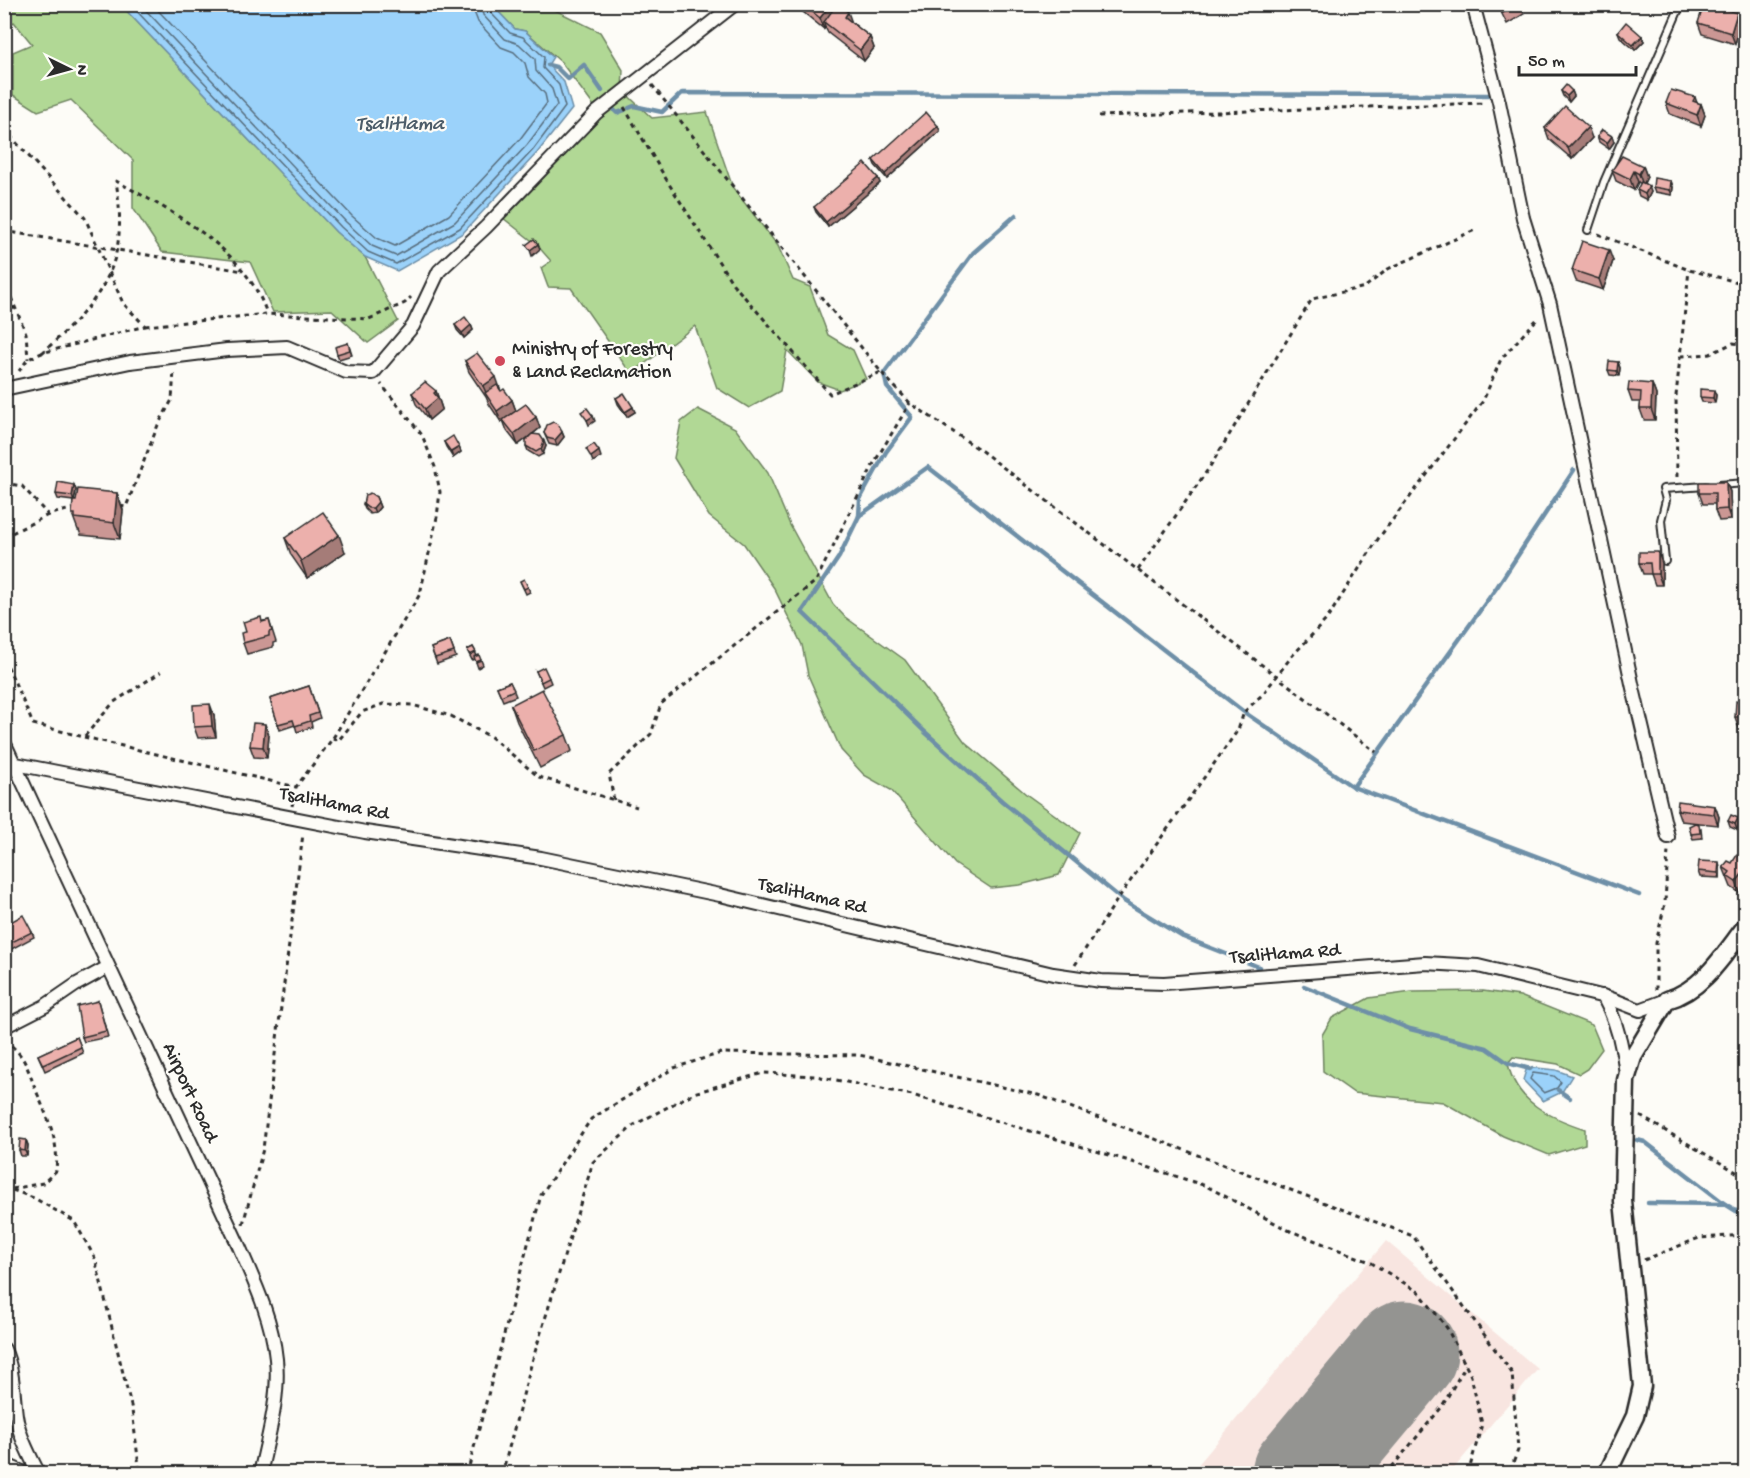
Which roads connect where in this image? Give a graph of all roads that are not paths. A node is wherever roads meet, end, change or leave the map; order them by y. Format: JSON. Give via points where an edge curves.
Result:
{"nodes":[{"id":1,"x":735,"y":4,"type":"edge"},
{"id":2,"x":1473,"y":4,"type":"edge"},
{"id":3,"x":1681,"y":4,"type":"edge"},
{"id":4,"x":1588,"y":230,"type":"road end"},
{"id":5,"x":4,"y":389,"type":"edge"},
{"id":6,"x":1746,"y":483,"type":"edge"},
{"id":7,"x":1665,"y":561,"type":"dead end"},
{"id":8,"x":4,"y":742,"type":"edge"},
{"id":9,"x":16,"y":764,"type":"junction"},
{"id":10,"x":1668,"y":837,"type":"road end"},
{"id":11,"x":1746,"y":926,"type":"edge"},
{"id":12,"x":108,"y":967,"type":"junction"},
{"id":13,"x":1603,"y":996,"type":"junction"},
{"id":14,"x":1662,"y":1002,"type":"junction"},
{"id":15,"x":1635,"y":1009,"type":"junction"},
{"id":16,"x":1615,"y":1020,"type":"junction"},
{"id":17,"x":1650,"y":1026,"type":"junction"},
{"id":18,"x":4,"y":1027,"type":"edge"},
{"id":19,"x":1617,"y":1036,"type":"junction"},
{"id":20,"x":1642,"y":1041,"type":"junction"},
{"id":21,"x":1626,"y":1080,"type":"junction"},
{"id":22,"x":4,"y":1349,"type":"edge"},
{"id":23,"x":4,"y":1464,"type":"edge"},
{"id":24,"x":27,"y":1473,"type":"edge"},
{"id":25,"x":39,"y":1473,"type":"edge"},
{"id":26,"x":260,"y":1473,"type":"edge"},
{"id":27,"x":1607,"y":1473,"type":"edge"}],
"edges":[{"from":1,"to":5,"type":"street","via":[[596,113],[439,271],[413,326],[373,373],[346,372],[287,347],[130,362]]},
{"from":2,"to":10,"type":"street","via":[[1522,218],[1550,304]]},
{"from":3,"to":4,"type":"lane","via":[[1604,182]]},
{"from":6,"to":7,"type":"lane","via":[[1664,489],[1666,500],[1661,520]]},
{"from":8,"to":9,"type":"street","name":"Airport Road"},
{"from":9,"to":12,"type":"street","name":"Airport Road"},
{"from":9,"to":13,"type":"street","name":"Tsalitlama Rd","via":[[304,820],[541,858],[1101,981],[1164,983],[1425,963],[1478,966]]},
{"from":11,"to":14,"type":"street","via":[[1702,980],[1680,997]]},
{"from":12,"to":18,"type":"street"},
{"from":12,"to":26,"type":"street","name":"Airport Road","via":[[265,1307],[276,1359],[273,1417]]},
{"from":13,"to":15,"type":"street","name":"Tsalitlama Rd"},
{"from":13,"to":16,"type":"street"},
{"from":14,"to":15,"type":"street"},
{"from":14,"to":17,"type":"street"},
{"from":15,"to":16,"type":"street","via":[[1621,1012]]},
{"from":15,"to":17,"type":"street","via":[[1647,1017]]},
{"from":16,"to":19,"type":"street"},
{"from":17,"to":20,"type":"street"},
{"from":19,"to":20,"type":"street","via":[[1633,1044]]},
{"from":19,"to":21,"type":"street"},
{"from":20,"to":21,"type":"street"},
{"from":21,"to":27,"type":"street","via":[[1623,1201],[1642,1386],[1635,1416]]},
{"from":22,"to":25,"type":"street","via":[[14,1382],[16,1417]]},
{"from":23,"to":24,"type":"street"}]}
